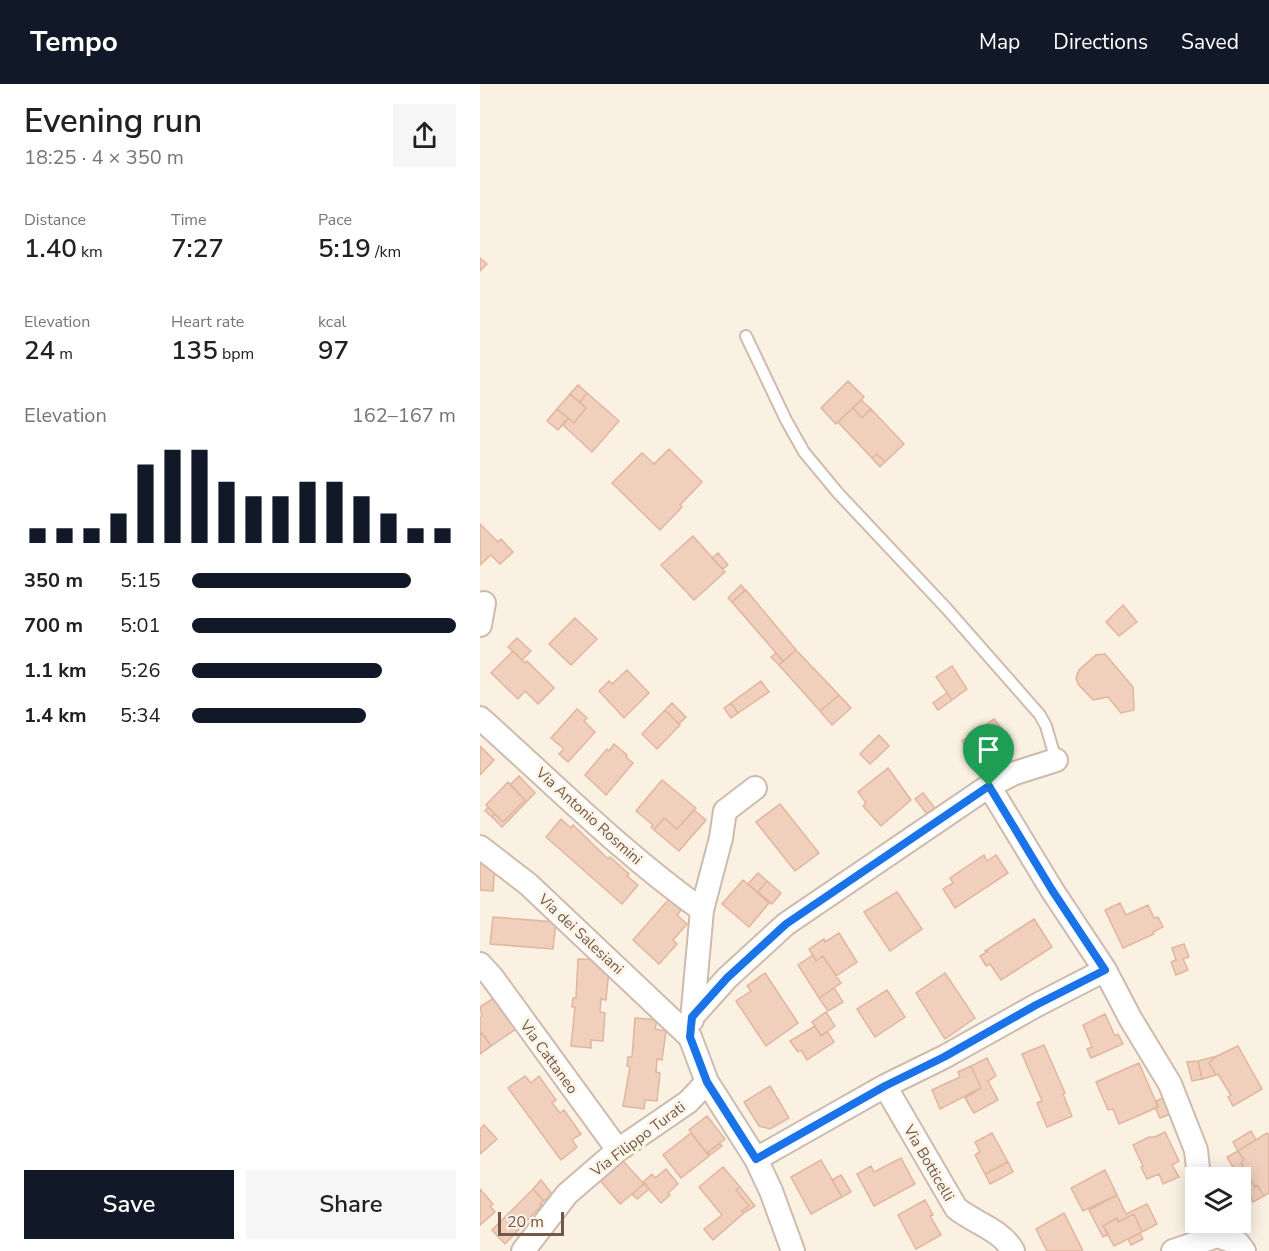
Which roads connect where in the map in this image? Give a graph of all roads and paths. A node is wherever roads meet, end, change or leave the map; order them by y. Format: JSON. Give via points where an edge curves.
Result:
{"nodes":[{"id":1,"x":746,"y":336,"type":"dead end"},
{"id":2,"x":484,"y":603,"type":"dead end"},
{"id":3,"x":480,"y":625,"type":"edge"},
{"id":4,"x":480,"y":718,"type":"edge"},
{"id":5,"x":1056,"y":760,"type":"joint"},
{"id":6,"x":989,"y":786,"type":"junction"},
{"id":7,"x":755,"y":788,"type":"dead end"},
{"id":8,"x":480,"y":848,"type":"edge"},
{"id":9,"x":702,"y":910,"type":"junction"},
{"id":10,"x":480,"y":964,"type":"edge"},
{"id":11,"x":1105,"y":970,"type":"junction"},
{"id":12,"x":687,"y":1026,"type":"junction"},
{"id":13,"x":707,"y":1082,"type":"junction"},
{"id":14,"x":885,"y":1086,"type":"junction"},
{"id":15,"x":618,"y":1150,"type":"junction"},
{"id":16,"x":756,"y":1159,"type":"junction"},
{"id":17,"x":1197,"y":1167,"type":"edge"},
{"id":18,"x":1206,"y":1233,"type":"edge"},
{"id":19,"x":1220,"y":1233,"type":"edge"},
{"id":20,"x":523,"y":1251,"type":"edge"},
{"id":21,"x":794,"y":1251,"type":"edge"},
{"id":22,"x":1013,"y":1251,"type":"edge"},
{"id":23,"x":1173,"y":1251,"type":"edge"},
{"id":24,"x":1244,"y":1251,"type":"edge"}],
"edges":[{"from":1,"to":5,"type":"lane","via":[[804,452],[1040,715]]},
{"from":2,"to":3,"type":"street"},
{"from":4,"to":9,"type":"street","name":"Via Antonio Rosmini","via":[[661,881]]},
{"from":5,"to":6,"type":"street"},
{"from":6,"to":11,"type":"street"},
{"from":6,"to":12,"type":"street","via":[[786,924],[727,978]]},
{"from":7,"to":9,"type":"street","via":[[725,811]]},
{"from":8,"to":12,"type":"street","name":"Via dei Salesiani","via":[[528,884]]},
{"from":9,"to":12,"type":"street"},
{"from":10,"to":15,"type":"street","name":"Via Cattaneo"},
{"from":11,"to":14,"type":"street"},
{"from":11,"to":17,"type":"street","via":[[1170,1084],[1196,1150]]},
{"from":12,"to":13,"type":"street"},
{"from":13,"to":15,"type":"street","name":"Via Filippo Turati","via":[[688,1102]]},
{"from":13,"to":16,"type":"street"},
{"from":14,"to":16,"type":"street"},
{"from":14,"to":22,"type":"street","name":"Via Botticelli","via":[[956,1208],[1003,1236]]},
{"from":15,"to":20,"type":"street","name":"Via Filippo Turati","via":[[567,1194]]},
{"from":16,"to":21,"type":"street"},
{"from":18,"to":23,"type":"street"},
{"from":19,"to":24,"type":"street"}]}
